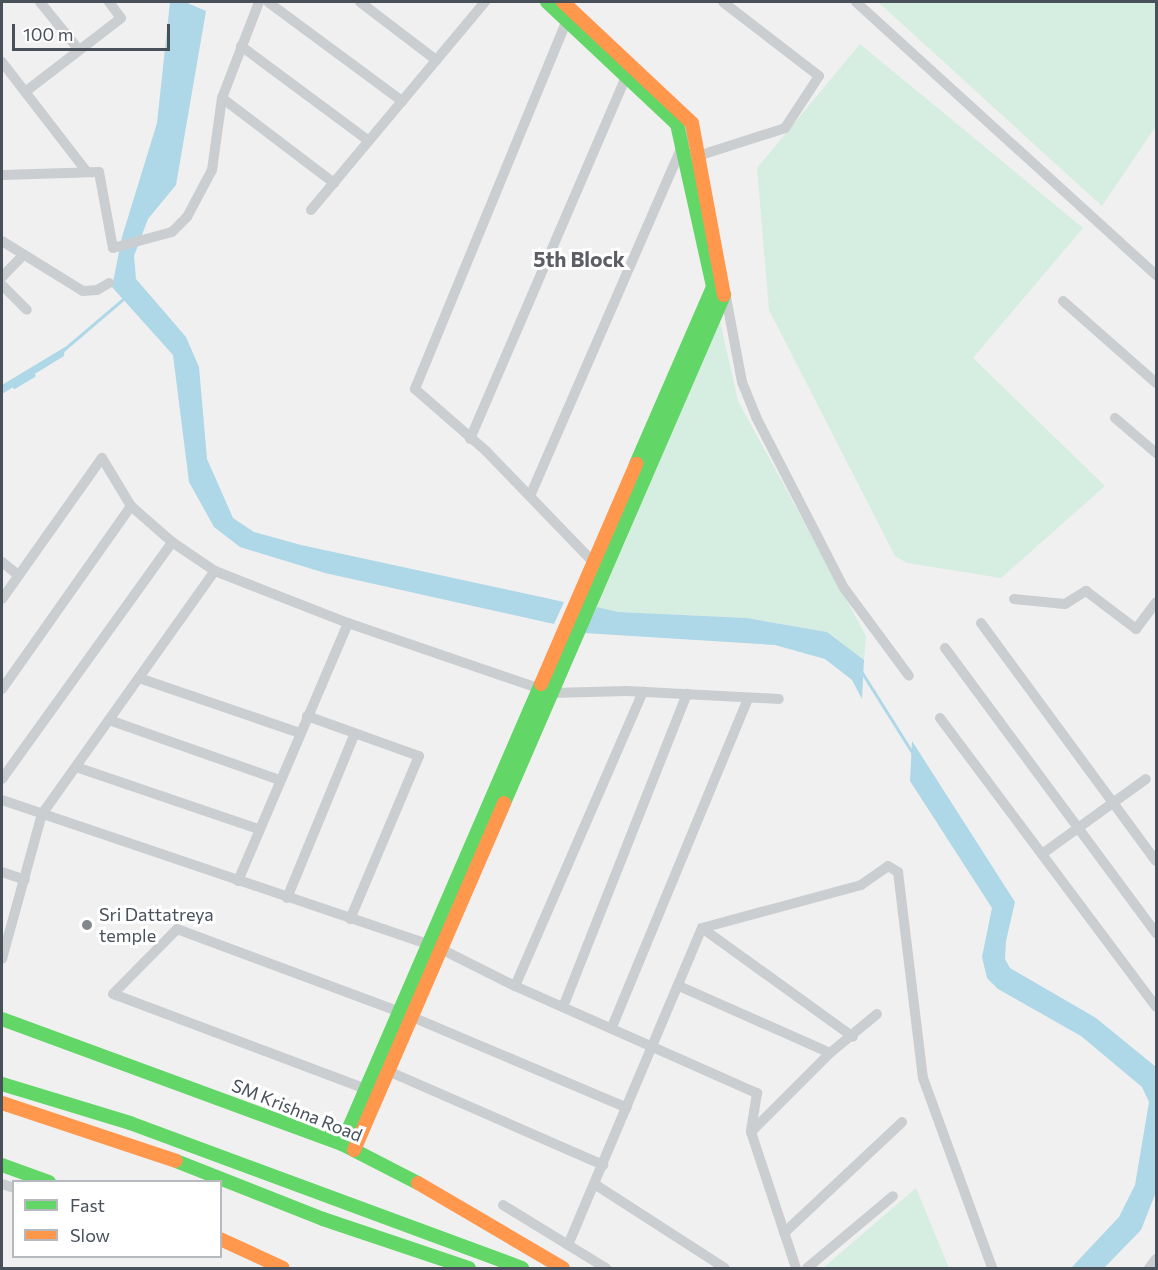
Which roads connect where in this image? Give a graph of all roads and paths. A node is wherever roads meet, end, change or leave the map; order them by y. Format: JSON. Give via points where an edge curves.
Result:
{"nodes":[{"id":1,"x":40,"y":2,"type":"edge"},
{"id":2,"x":109,"y":2,"type":"edge"},
{"id":3,"x":259,"y":2,"type":"edge"},
{"id":4,"x":268,"y":2,"type":"edge"},
{"id":5,"x":360,"y":2,"type":"edge"},
{"id":6,"x":485,"y":2,"type":"edge"},
{"id":7,"x":547,"y":2,"type":"edge"},
{"id":8,"x":563,"y":2,"type":"edge"},
{"id":9,"x":723,"y":2,"type":"edge"},
{"id":10,"x":856,"y":2,"type":"edge"},
{"id":11,"x":567,"y":20,"type":"junction"},
{"id":12,"x":242,"y":46,"type":"junction"},
{"id":13,"x":79,"y":50,"type":"junction"},
{"id":14,"x":436,"y":60,"type":"junction"},
{"id":15,"x":2,"y":62,"type":"edge"},
{"id":16,"x":626,"y":77,"type":"junction"},
{"id":17,"x":25,"y":92,"type":"junction"},
{"id":18,"x":222,"y":98,"type":"junction"},
{"id":19,"x":402,"y":101,"type":"junction"},
{"id":20,"x":692,"y":123,"type":"junction"},
{"id":21,"x":683,"y":140,"type":"junction"},
{"id":22,"x":369,"y":141,"type":"junction"},
{"id":23,"x":698,"y":156,"type":"junction"},
{"id":24,"x":87,"y":172,"type":"junction"},
{"id":25,"x":2,"y":176,"type":"edge"},
{"id":26,"x":334,"y":183,"type":"junction"},
{"id":27,"x":311,"y":210,"type":"dead end"},
{"id":28,"x":2,"y":241,"type":"edge"},
{"id":29,"x":23,"y":255,"type":"junction"},
{"id":30,"x":1156,"y":275,"type":"edge"},
{"id":31,"x":2,"y":277,"type":"edge"},
{"id":32,"x":110,"y":283,"type":"dead end"},
{"id":33,"x":2,"y":285,"type":"edge"},
{"id":34,"x":719,"y":289,"type":"junction"},
{"id":35,"x":1063,"y":302,"type":"dead end"},
{"id":36,"x":27,"y":310,"type":"dead end"},
{"id":37,"x":1156,"y":383,"type":"edge"},
{"id":38,"x":1115,"y":418,"type":"dead end"},
{"id":39,"x":470,"y":439,"type":"junction"},
{"id":40,"x":1156,"y":453,"type":"edge"},
{"id":41,"x":530,"y":496,"type":"junction"},
{"id":42,"x":131,"y":506,"type":"junction"},
{"id":43,"x":172,"y":542,"type":"junction"},
{"id":44,"x":2,"y":562,"type":"edge"},
{"id":45,"x":594,"y":563,"type":"junction"},
{"id":46,"x":215,"y":571,"type":"junction"},
{"id":47,"x":18,"y":575,"type":"junction"},
{"id":48,"x":2,"y":598,"type":"edge"},
{"id":49,"x":1014,"y":598,"type":"dead end"},
{"id":50,"x":1156,"y":602,"type":"edge"},
{"id":51,"x":348,"y":623,"type":"junction"},
{"id":52,"x":981,"y":623,"type":"dead end"},
{"id":53,"x":945,"y":648,"type":"dead end"},
{"id":54,"x":909,"y":676,"type":"dead end"},
{"id":55,"x":139,"y":678,"type":"junction"},
{"id":56,"x":2,"y":689,"type":"edge"},
{"id":57,"x":546,"y":690,"type":"junction"},
{"id":58,"x":643,"y":692,"type":"junction"},
{"id":59,"x":687,"y":694,"type":"junction"},
{"id":60,"x":748,"y":698,"type":"junction"},
{"id":61,"x":779,"y":699,"type":"dead end"},
{"id":62,"x":307,"y":716,"type":"junction"},
{"id":63,"x":940,"y":718,"type":"dead end"},
{"id":64,"x":109,"y":720,"type":"junction"},
{"id":65,"x":300,"y":733,"type":"junction"},
{"id":66,"x":356,"y":734,"type":"junction"},
{"id":67,"x":76,"y":767,"type":"junction"},
{"id":68,"x":2,"y":779,"type":"edge"},
{"id":69,"x":1146,"y":779,"type":"dead end"},
{"id":70,"x":279,"y":780,"type":"junction"},
{"id":71,"x":2,"y":800,"type":"edge"},
{"id":72,"x":1113,"y":802,"type":"junction"},
{"id":73,"x":42,"y":814,"type":"junction"},
{"id":74,"x":1079,"y":828,"type":"junction"},
{"id":75,"x":258,"y":829,"type":"junction"},
{"id":76,"x":1042,"y":854,"type":"junction"},
{"id":77,"x":1156,"y":861,"type":"edge"},
{"id":78,"x":2,"y":872,"type":"edge"},
{"id":79,"x":25,"y":880,"type":"junction"},
{"id":80,"x":238,"y":881,"type":"junction"},
{"id":81,"x":287,"y":898,"type":"junction"},
{"id":82,"x":350,"y":920,"type":"junction"},
{"id":83,"x":702,"y":928,"type":"junction"},
{"id":84,"x":1156,"y":933,"type":"edge"},
{"id":85,"x":434,"y":947,"type":"junction"},
{"id":86,"x":2,"y":959,"type":"edge"},
{"id":87,"x":515,"y":986,"type":"junction"},
{"id":88,"x":679,"y":986,"type":"junction"},
{"id":89,"x":563,"y":1007,"type":"junction"},
{"id":90,"x":1156,"y":1008,"type":"edge"},
{"id":91,"x":406,"y":1014,"type":"junction"},
{"id":92,"x":877,"y":1014,"type":"dead end"},
{"id":93,"x":2,"y":1019,"type":"edge"},
{"id":94,"x":612,"y":1027,"type":"junction"},
{"id":95,"x":853,"y":1037,"type":"junction"},
{"id":96,"x":651,"y":1047,"type":"junction"},
{"id":97,"x":830,"y":1053,"type":"junction"},
{"id":98,"x":388,"y":1071,"type":"junction"},
{"id":99,"x":2,"y":1084,"type":"edge"},
{"id":100,"x":366,"y":1089,"type":"junction"},
{"id":101,"x":2,"y":1103,"type":"edge"},
{"id":102,"x":627,"y":1108,"type":"junction"},
{"id":103,"x":902,"y":1122,"type":"dead end"},
{"id":104,"x":751,"y":1132,"type":"junction"},
{"id":105,"x":348,"y":1147,"type":"junction"},
{"id":106,"x":603,"y":1165,"type":"junction"},
{"id":107,"x":2,"y":1166,"type":"edge"},
{"id":108,"x":44,"y":1180,"type":"edge"},
{"id":109,"x":596,"y":1185,"type":"junction"},
{"id":110,"x":893,"y":1196,"type":"dead end"},
{"id":111,"x":503,"y":1205,"type":"dead end"},
{"id":112,"x":784,"y":1233,"type":"junction"},
{"id":113,"x":226,"y":1240,"type":"edge"},
{"id":114,"x":568,"y":1245,"type":"junction"},
{"id":115,"x":1156,"y":1259,"type":"edge"},
{"id":116,"x":283,"y":1269,"type":"edge"},
{"id":117,"x":469,"y":1269,"type":"edge"},
{"id":118,"x":522,"y":1269,"type":"edge"},
{"id":119,"x":563,"y":1269,"type":"edge"},
{"id":120,"x":606,"y":1269,"type":"edge"},
{"id":121,"x":725,"y":1269,"type":"edge"},
{"id":122,"x":796,"y":1269,"type":"edge"},
{"id":123,"x":807,"y":1269,"type":"edge"},
{"id":124,"x":992,"y":1269,"type":"edge"},
{"id":125,"x":1149,"y":1269,"type":"edge"}],
"edges":[{"from":1,"to":13,"type":"street"},
{"from":2,"to":13,"type":"street","via":[[121,18]]},
{"from":3,"to":12,"type":"street"},
{"from":4,"to":19,"type":"street"},
{"from":5,"to":14,"type":"street"},
{"from":6,"to":14,"type":"street"},
{"from":7,"to":11,"type":"main road"},
{"from":8,"to":20,"type":"main road"},
{"from":9,"to":23,"type":"street","via":[[819,76],[785,128]]},
{"from":10,"to":30,"type":"street"},
{"from":11,"to":16,"type":"main road"},
{"from":11,"to":39,"type":"street","via":[[416,380],[415,389],[422,399]]},
{"from":12,"to":18,"type":"street"},
{"from":12,"to":22,"type":"street"},
{"from":13,"to":17,"type":"street"},
{"from":14,"to":19,"type":"street"},
{"from":15,"to":17,"type":"street"},
{"from":16,"to":21,"type":"main road","via":[[677,124]]},
{"from":16,"to":39,"type":"street"},
{"from":17,"to":24,"type":"street"},
{"from":18,"to":24,"type":"street","via":[[212,170],[187,217],[172,232],[114,248],[99,172]]},
{"from":18,"to":26,"type":"street"},
{"from":19,"to":22,"type":"street"},
{"from":20,"to":21,"type":"street"},
{"from":20,"to":23,"type":"main road"},
{"from":21,"to":34,"type":"main road"},
{"from":21,"to":41,"type":"street"},
{"from":22,"to":26,"type":"street"},
{"from":23,"to":34,"type":"main road"},
{"from":24,"to":25,"type":"street"},
{"from":26,"to":27,"type":"street"},
{"from":28,"to":29,"type":"street"},
{"from":29,"to":31,"type":"street"},
{"from":29,"to":32,"type":"street","via":[[82,291],[97,290]]},
{"from":33,"to":36,"type":"street"},
{"from":34,"to":45,"type":"main road"},
{"from":34,"to":54,"type":"street","via":[[742,382],[756,417],[844,588]]},
{"from":34,"to":57,"type":"main road"},
{"from":35,"to":37,"type":"street"},
{"from":38,"to":40,"type":"street"},
{"from":39,"to":41,"type":"street"},
{"from":41,"to":45,"type":"street"},
{"from":42,"to":43,"type":"street"},
{"from":42,"to":47,"type":"street","via":[[102,458]]},
{"from":42,"to":56,"type":"street"},
{"from":43,"to":46,"type":"street"},
{"from":43,"to":68,"type":"street"},
{"from":44,"to":47,"type":"street"},
{"from":45,"to":57,"type":"main road"},
{"from":46,"to":51,"type":"street"},
{"from":46,"to":55,"type":"street"},
{"from":47,"to":48,"type":"street"},
{"from":49,"to":50,"type":"street","via":[[1065,604],[1086,591],[1136,629]]},
{"from":51,"to":57,"type":"street"},
{"from":51,"to":62,"type":"street"},
{"from":52,"to":72,"type":"street"},
{"from":53,"to":74,"type":"street"},
{"from":55,"to":64,"type":"street"},
{"from":55,"to":65,"type":"street"},
{"from":57,"to":58,"type":"street"},
{"from":57,"to":85,"type":"main road"},
{"from":58,"to":59,"type":"street"},
{"from":58,"to":87,"type":"street"},
{"from":59,"to":60,"type":"street"},
{"from":59,"to":89,"type":"street"},
{"from":60,"to":61,"type":"street"},
{"from":60,"to":94,"type":"street"},
{"from":62,"to":65,"type":"street"},
{"from":62,"to":66,"type":"street"},
{"from":63,"to":76,"type":"street"},
{"from":64,"to":67,"type":"street"},
{"from":64,"to":70,"type":"street"},
{"from":65,"to":70,"type":"street"},
{"from":66,"to":81,"type":"street"},
{"from":66,"to":82,"type":"street","via":[[419,756]]},
{"from":67,"to":73,"type":"street"},
{"from":67,"to":75,"type":"street"},
{"from":69,"to":72,"type":"street"},
{"from":70,"to":75,"type":"street"},
{"from":71,"to":73,"type":"street"},
{"from":72,"to":74,"type":"street"},
{"from":72,"to":77,"type":"street"},
{"from":73,"to":79,"type":"street"},
{"from":73,"to":80,"type":"street"},
{"from":74,"to":76,"type":"street"},
{"from":74,"to":84,"type":"street"},
{"from":75,"to":80,"type":"street"},
{"from":76,"to":90,"type":"street"},
{"from":78,"to":79,"type":"street"},
{"from":79,"to":86,"type":"street"},
{"from":80,"to":81,"type":"street"},
{"from":81,"to":82,"type":"street"},
{"from":82,"to":85,"type":"street"},
{"from":83,"to":88,"type":"street"},
{"from":83,"to":95,"type":"street"},
{"from":83,"to":124,"type":"street","via":[[861,885],[888,866],[898,872],[923,1078]]},
{"from":85,"to":87,"type":"street"},
{"from":85,"to":91,"type":"main road"},
{"from":87,"to":89,"type":"street"},
{"from":88,"to":96,"type":"street"},
{"from":88,"to":97,"type":"street"},
{"from":89,"to":94,"type":"street"},
{"from":91,"to":98,"type":"main road"},
{"from":91,"to":100,"type":"main road"},
{"from":91,"to":100,"type":"street","via":[[177,929],[113,994]]},
{"from":91,"to":102,"type":"street"},
{"from":92,"to":95,"type":"street"},
{"from":93,"to":105,"type":"main road","name":"SM Krishna Road"},
{"from":94,"to":96,"type":"street"},
{"from":95,"to":97,"type":"street"},
{"from":96,"to":102,"type":"street"},
{"from":96,"to":104,"type":"street","via":[[757,1093]]},
{"from":97,"to":104,"type":"street"},
{"from":98,"to":105,"type":"main road"},
{"from":98,"to":106,"type":"street"},
{"from":99,"to":118,"type":"main road","via":[[130,1123]]},
{"from":100,"to":105,"type":"main road"},
{"from":101,"to":117,"type":"main road","via":[[76,1126]]},
{"from":102,"to":106,"type":"street"},
{"from":103,"to":112,"type":"street"},
{"from":104,"to":112,"type":"street"},
{"from":105,"to":119,"type":"main road","name":"SM Krishna Road","via":[[449,1199]]},
{"from":106,"to":109,"type":"street"},
{"from":107,"to":108,"type":"main road"},
{"from":109,"to":114,"type":"street"},
{"from":109,"to":121,"type":"street"},
{"from":110,"to":123,"type":"street"},
{"from":111,"to":114,"type":"street"},
{"from":112,"to":122,"type":"street"},
{"from":113,"to":116,"type":"main road"},
{"from":114,"to":120,"type":"street"},
{"from":115,"to":125,"type":"street"}]}
